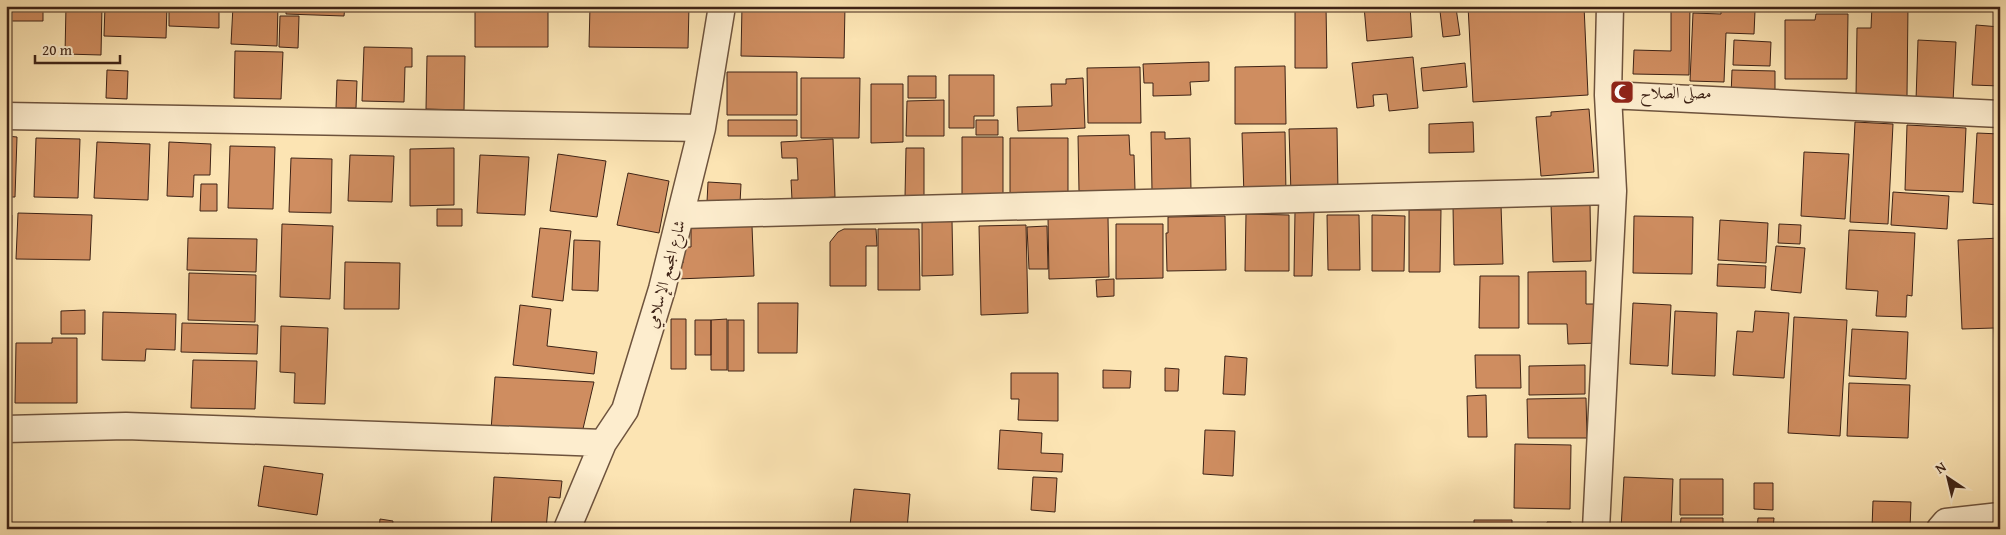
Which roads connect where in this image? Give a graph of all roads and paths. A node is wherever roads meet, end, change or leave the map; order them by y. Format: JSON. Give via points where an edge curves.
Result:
{"nodes":[{"id":1,"x":722,"y":6,"type":"edge"},
{"id":2,"x":1610,"y":6,"type":"edge"},
{"id":3,"x":1608,"y":95,"type":"junction"},
{"id":4,"x":2000,"y":114,"type":"edge"},
{"id":5,"x":6,"y":116,"type":"edge"},
{"id":6,"x":702,"y":128,"type":"junction"},
{"id":7,"x":1613,"y":191,"type":"junction"},
{"id":8,"x":681,"y":215,"type":"junction"},
{"id":9,"x":6,"y":429,"type":"edge"},
{"id":10,"x":603,"y":443,"type":"junction"},
{"id":11,"x":2000,"y":516,"type":"edge"},
{"id":12,"x":567,"y":529,"type":"edge"},
{"id":13,"x":1596,"y":529,"type":"edge"},
{"id":14,"x":1940,"y":529,"type":"edge"}],
"edges":[{"from":1,"to":6,"type":"street","name":"شارع المجمع الإسلامي"},
{"from":2,"to":3,"type":"street"},
{"from":3,"to":4,"type":"street"},
{"from":3,"to":7,"type":"street"},
{"from":5,"to":6,"type":"street"},
{"from":6,"to":8,"type":"street","name":"شارع المجمع الإسلامي"},
{"from":7,"to":8,"type":"street"},
{"from":7,"to":13,"type":"street"},
{"from":8,"to":10,"type":"street","name":"شارع المجمع الإسلامي","via":[[625,410]]},
{"from":9,"to":10,"type":"street","via":[[126,426]]},
{"from":10,"to":12,"type":"street","name":"شارع المجمع الإسلامي"},
{"from":11,"to":14,"type":"street","via":[[1946,522]]}]}
